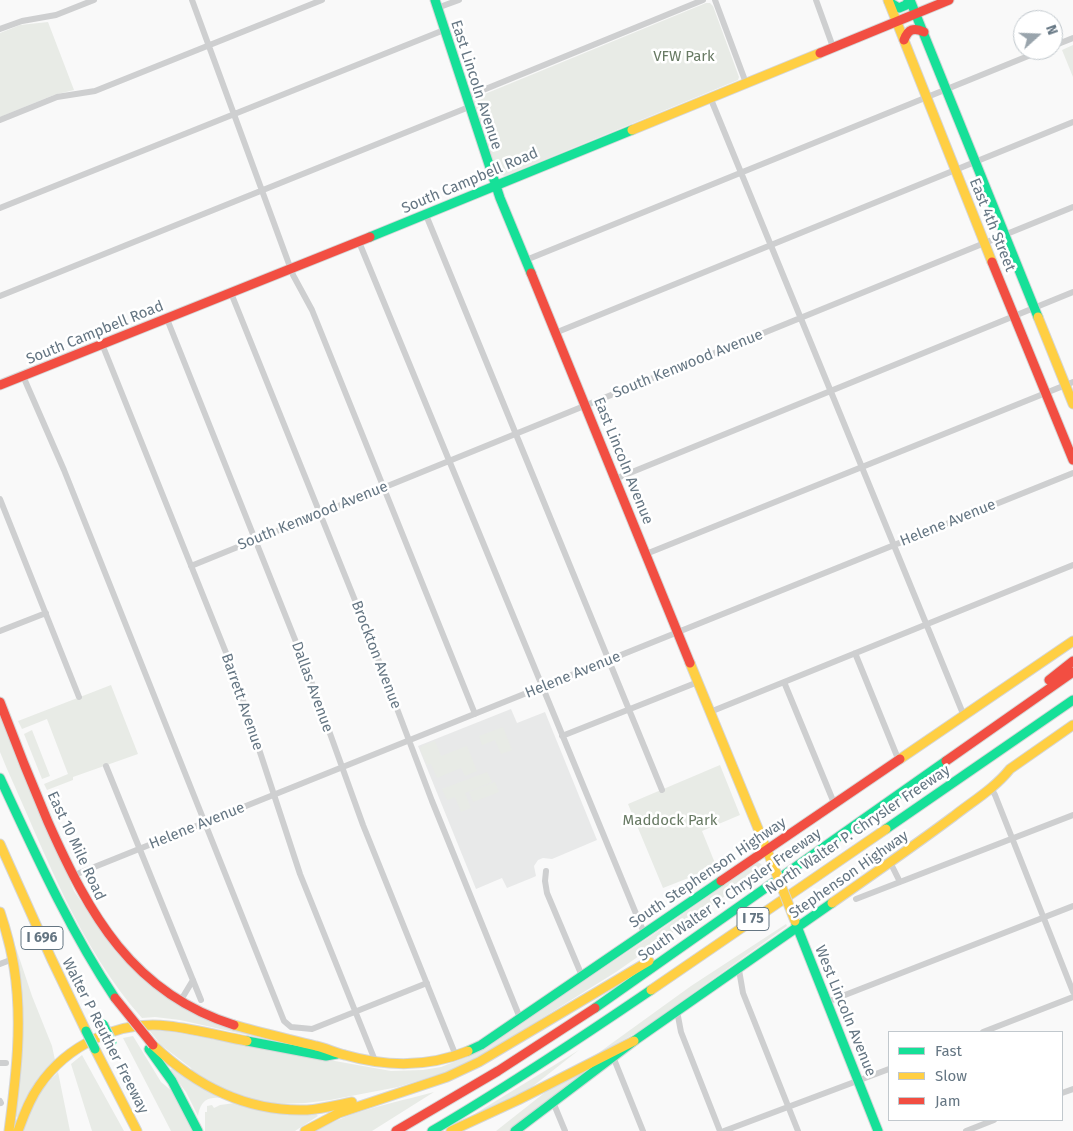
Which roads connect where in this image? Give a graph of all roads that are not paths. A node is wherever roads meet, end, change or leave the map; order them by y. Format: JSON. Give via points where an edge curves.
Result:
{"nodes":[{"id":1,"x":94,"y":0,"type":"edge"},
{"id":2,"x":192,"y":0,"type":"edge"},
{"id":3,"x":322,"y":0,"type":"edge"},
{"id":4,"x":459,"y":0,"type":"edge"},
{"id":5,"x":703,"y":0,"type":"edge"},
{"id":6,"x":716,"y":0,"type":"edge"},
{"id":7,"x":816,"y":0,"type":"edge"},
{"id":8,"x":910,"y":0,"type":"edge"},
{"id":9,"x":949,"y":0,"type":"edge"},
{"id":10,"x":889,"y":1,"type":"edge"},
{"id":11,"x":436,"y":4,"type":"edge"},
{"id":12,"x":916,"y":14,"type":"junction"},
{"id":13,"x":896,"y":21,"type":"junction"},
{"id":14,"x":0,"y":29,"type":"edge"},
{"id":15,"x":444,"y":30,"type":"junction"},
{"id":16,"x":924,"y":32,"type":"junction"},
{"id":17,"x":904,"y":40,"type":"junction"},
{"id":18,"x":210,"y":45,"type":"junction"},
{"id":19,"x":833,"y":47,"type":"junction"},
{"id":20,"x":1017,"y":60,"type":"edge"},
{"id":21,"x":746,"y":83,"type":"junction"},
{"id":22,"x":946,"y":88,"type":"junction"},
{"id":23,"x":466,"y":96,"type":"junction"},
{"id":24,"x":927,"y":97,"type":"junction"},
{"id":25,"x":710,"y":98,"type":"junction"},
{"id":26,"x":469,"y":107,"type":"junction"},
{"id":27,"x":234,"y":114,"type":"junction"},
{"id":28,"x":0,"y":120,"type":"edge"},
{"id":29,"x":1073,"y":122,"type":"edge"},
{"id":30,"x":975,"y":162,"type":"junction"},
{"id":31,"x":955,"y":170,"type":"junction"},
{"id":32,"x":741,"y":173,"type":"junction"},
{"id":33,"x":495,"y":186,"type":"junction"},
{"id":34,"x":262,"y":190,"type":"junction"},
{"id":35,"x":1073,"y":207,"type":"edge"},
{"id":36,"x":0,"y":208,"type":"edge"},
{"id":37,"x":426,"y":215,"type":"junction"},
{"id":38,"x":1005,"y":235,"type":"junction"},
{"id":39,"x":359,"y":242,"type":"junction"},
{"id":40,"x":985,"y":243,"type":"junction"},
{"id":41,"x":771,"y":245,"type":"junction"},
{"id":42,"x":526,"y":260,"type":"junction"},
{"id":43,"x":291,"y":270,"type":"junction"},
{"id":44,"x":1073,"y":292,"type":"edge"},
{"id":45,"x":231,"y":293,"type":"junction"},
{"id":46,"x":0,"y":296,"type":"edge"},
{"id":47,"x":1035,"y":308,"type":"junction"},
{"id":48,"x":1014,"y":316,"type":"junction"},
{"id":49,"x":801,"y":318,"type":"junction"},
{"id":50,"x":167,"y":319,"type":"junction"},
{"id":51,"x":555,"y":333,"type":"junction"},
{"id":52,"x":102,"y":344,"type":"junction"},
{"id":53,"x":24,"y":376,"type":"junction"},
{"id":54,"x":1069,"y":383,"type":"edge"},
{"id":55,"x":0,"y":385,"type":"edge"},
{"id":56,"x":831,"y":391,"type":"junction"},
{"id":57,"x":1046,"y":393,"type":"junction"},
{"id":58,"x":1073,"y":404,"type":"edge"},
{"id":59,"x":585,"y":406,"type":"junction"},
{"id":60,"x":516,"y":434,"type":"junction"},
{"id":61,"x":1073,"y":460,"type":"edge"},
{"id":62,"x":450,"y":461,"type":"junction"},
{"id":63,"x":862,"y":467,"type":"junction"},
{"id":64,"x":1073,"y":473,"type":"edge"},
{"id":65,"x":615,"y":479,"type":"junction"},
{"id":66,"x":384,"y":488,"type":"junction"},
{"id":67,"x":0,"y":499,"type":"edge"},
{"id":68,"x":320,"y":514,"type":"junction"},
{"id":69,"x":255,"y":540,"type":"junction"},
{"id":70,"x":894,"y":545,"type":"junction"},
{"id":71,"x":646,"y":554,"type":"junction"},
{"id":72,"x":1073,"y":565,"type":"edge"},
{"id":73,"x":191,"y":566,"type":"junction"},
{"id":74,"x":46,"y":613,"type":"junction"},
{"id":75,"x":926,"y":624,"type":"junction"},
{"id":76,"x":0,"y":631,"type":"edge"},
{"id":77,"x":678,"y":632,"type":"junction"},
{"id":78,"x":1073,"y":641,"type":"edge"},
{"id":79,"x":855,"y":653,"type":"junction"},
{"id":80,"x":609,"y":660,"type":"junction"},
{"id":81,"x":1073,"y":660,"type":"edge"},
{"id":82,"x":1073,"y":672,"type":"edge"},
{"id":83,"x":698,"y":682,"type":"junction"},
{"id":84,"x":784,"y":682,"type":"junction"},
{"id":85,"x":542,"y":687,"type":"junction"},
{"id":86,"x":79,"y":697,"type":"dead end"},
{"id":87,"x":1073,"y":700,"type":"edge"},
{"id":88,"x":0,"y":702,"type":"edge"},
{"id":89,"x":629,"y":709,"type":"junction"},
{"id":90,"x":710,"y":712,"type":"junction"},
{"id":91,"x":475,"y":714,"type":"junction"},
{"id":92,"x":964,"y":716,"type":"junction"},
{"id":93,"x":1073,"y":725,"type":"edge"},
{"id":94,"x":982,"y":735,"type":"junction"},
{"id":95,"x":562,"y":736,"type":"junction"},
{"id":96,"x":409,"y":741,"type":"junction"},
{"id":97,"x":899,"y":761,"type":"junction"},
{"id":98,"x":106,"y":766,"type":"dead end"},
{"id":99,"x":342,"y":768,"type":"junction"},
{"id":100,"x":0,"y":778,"type":"edge"},
{"id":101,"x":991,"y":788,"type":"junction"},
{"id":102,"x":662,"y":790,"type":"dead end"},
{"id":103,"x":273,"y":795,"type":"junction"},
{"id":104,"x":834,"y":804,"type":"junction"},
{"id":105,"x":1073,"y":815,"type":"edge"},
{"id":106,"x":205,"y":823,"type":"junction"},
{"id":107,"x":1012,"y":838,"type":"junction"},
{"id":108,"x":0,"y":844,"type":"edge"},
{"id":109,"x":140,"y":849,"type":"junction"},
{"id":110,"x":766,"y":850,"type":"junction"},
{"id":111,"x":890,"y":862,"type":"junction"},
{"id":112,"x":546,"y":871,"type":"dead end"},
{"id":113,"x":72,"y":876,"type":"junction"},
{"id":114,"x":900,"y":882,"type":"junction"},
{"id":115,"x":856,"y":899,"type":"dead end"},
{"id":116,"x":1073,"y":906,"type":"edge"},
{"id":117,"x":0,"y":912,"type":"edge"},
{"id":118,"x":1043,"y":917,"type":"junction"},
{"id":119,"x":796,"y":925,"type":"junction"},
{"id":120,"x":644,"y":933,"type":"junction"},
{"id":121,"x":688,"y":941,"type":"junction"},
{"id":122,"x":13,"y":959,"type":"junction"},
{"id":123,"x":0,"y":964,"type":"edge"},
{"id":124,"x":738,"y":970,"type":"junction"},
{"id":125,"x":582,"y":976,"type":"junction"},
{"id":126,"x":192,"y":980,"type":"junction"},
{"id":127,"x":427,"y":983,"type":"junction"},
{"id":128,"x":1073,"y":992,"type":"edge"},
{"id":129,"x":1073,"y":997,"type":"edge"},
{"id":130,"x":181,"y":1000,"type":"junction"},
{"id":131,"x":201,"y":1000,"type":"dead end"},
{"id":132,"x":827,"y":1002,"type":"junction"},
{"id":133,"x":677,"y":1011,"type":"junction"},
{"id":134,"x":356,"y":1012,"type":"junction"},
{"id":135,"x":520,"y":1018,"type":"junction"},
{"id":136,"x":103,"y":1024,"type":"dead end"},
{"id":137,"x":986,"y":1031,"type":"edge"},
{"id":138,"x":634,"y":1041,"type":"junction"},
{"id":139,"x":112,"y":1042,"type":"dead end"},
{"id":140,"x":151,"y":1046,"type":"junction"},
{"id":141,"x":337,"y":1054,"type":"junction"},
{"id":142,"x":456,"y":1056,"type":"junction"},
{"id":143,"x":614,"y":1059,"type":"junction"},
{"id":144,"x":376,"y":1063,"type":"junction"},
{"id":145,"x":888,"y":1069,"type":"edge"},
{"id":146,"x":858,"y":1081,"type":"junction"},
{"id":147,"x":393,"y":1095,"type":"junction"},
{"id":148,"x":553,"y":1102,"type":"junction"},
{"id":149,"x":789,"y":1107,"type":"junction"},
{"id":150,"x":991,"y":1121,"type":"edge"},
{"id":151,"x":9,"y":1131,"type":"edge"},
{"id":152,"x":18,"y":1131,"type":"edge"},
{"id":153,"x":138,"y":1131,"type":"edge"},
{"id":154,"x":198,"y":1131,"type":"edge"},
{"id":155,"x":305,"y":1131,"type":"edge"},
{"id":156,"x":396,"y":1131,"type":"edge"},
{"id":157,"x":432,"y":1131,"type":"edge"},
{"id":158,"x":451,"y":1131,"type":"edge"},
{"id":159,"x":515,"y":1131,"type":"edge"},
{"id":160,"x":565,"y":1131,"type":"edge"},
{"id":161,"x":643,"y":1131,"type":"edge"},
{"id":162,"x":722,"y":1131,"type":"edge"},
{"id":163,"x":798,"y":1131,"type":"edge"},
{"id":164,"x":878,"y":1131,"type":"edge"},
{"id":165,"x":966,"y":1131,"type":"edge"}],
"edges":[{"from":1,"to":14,"type":"street","via":[[56,15]]},
{"from":2,"to":18,"type":"street"},
{"from":3,"to":18,"type":"street"},
{"from":4,"to":11,"type":"street"},
{"from":5,"to":23,"type":"street"},
{"from":6,"to":21,"type":"street"},
{"from":7,"to":19,"type":"street"},
{"from":8,"to":10,"type":"main road","via":[[900,8]]},
{"from":8,"to":12,"type":"main road","name":"East 4th Street"},
{"from":9,"to":12,"type":"main road","name":"South Campbell Road"},
{"from":10,"to":13,"type":"main road","name":"East 4th Street"},
{"from":11,"to":15,"type":"main road","name":"East Lincoln Avenue"},
{"from":12,"to":13,"type":"main road","name":"South Campbell Road"},
{"from":12,"to":16,"type":"main road","name":"East 4th Street"},
{"from":13,"to":17,"type":"main road","name":"East 4th Street"},
{"from":13,"to":19,"type":"main road","name":"South Campbell Road"},
{"from":15,"to":23,"type":"main road","name":"East Lincoln Avenue"},
{"from":15,"to":27,"type":"street"},
{"from":16,"to":17,"type":"main road","via":[[911,29]]},
{"from":16,"to":22,"type":"main road","name":"East 4th Street"},
{"from":17,"to":24,"type":"main road","name":"East 4th Street"},
{"from":18,"to":27,"type":"street"},
{"from":18,"to":28,"type":"street","via":[[95,91],[57,97]]},
{"from":19,"to":21,"type":"main road","name":"South Campbell Road"},
{"from":20,"to":22,"type":"street"},
{"from":21,"to":25,"type":"main road","name":"South Campbell Road"},
{"from":22,"to":24,"type":"street"},
{"from":22,"to":30,"type":"main road","name":"East 4th Street"},
{"from":23,"to":26,"type":"main road","name":"East Lincoln Avenue"},
{"from":24,"to":31,"type":"main road","name":"East 4th Street"},
{"from":24,"to":32,"type":"street"},
{"from":25,"to":32,"type":"street"},
{"from":25,"to":33,"type":"main road","name":"South Campbell Road"},
{"from":26,"to":33,"type":"main road","name":"East Lincoln Avenue"},
{"from":26,"to":34,"type":"street"},
{"from":27,"to":34,"type":"street"},
{"from":27,"to":36,"type":"street"},
{"from":29,"to":30,"type":"street"},
{"from":30,"to":31,"type":"street"},
{"from":30,"to":38,"type":"main road","name":"East 4th Street"},
{"from":31,"to":40,"type":"main road","name":"East 4th Street"},
{"from":31,"to":41,"type":"street"},
{"from":32,"to":41,"type":"street"},
{"from":32,"to":42,"type":"street"},
{"from":33,"to":37,"type":"main road","name":"South Campbell Road"},
{"from":33,"to":42,"type":"main road","name":"East Lincoln Avenue"},
{"from":34,"to":43,"type":"street"},
{"from":34,"to":46,"type":"street"},
{"from":35,"to":38,"type":"street","name":"South Kenwood Avenue"},
{"from":37,"to":39,"type":"main road","name":"South Campbell Road"},
{"from":37,"to":60,"type":"street"},
{"from":38,"to":40,"type":"street","name":"South Kenwood Avenue"},
{"from":38,"to":47,"type":"main road","name":"East 4th Street"},
{"from":39,"to":43,"type":"main road","name":"South Campbell Road"},
{"from":39,"to":62,"type":"street"},
{"from":40,"to":48,"type":"main road","name":"East 4th Street"},
{"from":40,"to":49,"type":"street","name":"South Kenwood Avenue"},
{"from":41,"to":49,"type":"street"},
{"from":41,"to":51,"type":"street"},
{"from":42,"to":51,"type":"main road","name":"East Lincoln Avenue"},
{"from":43,"to":45,"type":"main road","name":"South Campbell Road"},
{"from":43,"to":66,"type":"street","via":[[312,310]]},
{"from":44,"to":47,"type":"street"},
{"from":45,"to":50,"type":"main road","name":"South Campbell Road"},
{"from":45,"to":68,"type":"street","name":"Brockton Avenue"},
{"from":47,"to":48,"type":"street"},
{"from":47,"to":54,"type":"main road","name":"East 4th Street"},
{"from":48,"to":56,"type":"street"},
{"from":48,"to":57,"type":"main road","name":"East 4th Street"},
{"from":49,"to":56,"type":"street"},
{"from":49,"to":59,"type":"street","name":"South Kenwood Avenue"},
{"from":50,"to":52,"type":"main road","name":"South Campbell Road"},
{"from":50,"to":69,"type":"street","name":"Dallas Avenue"},
{"from":51,"to":59,"type":"main road","name":"East Lincoln Avenue"},
{"from":52,"to":53,"type":"main road","name":"South Campbell Road"},
{"from":52,"to":73,"type":"street","name":"Barrett Avenue"},
{"from":53,"to":55,"type":"main road","name":"South Campbell Road"},
{"from":53,"to":106,"type":"street"},
{"from":54,"to":57,"type":"street"},
{"from":54,"to":58,"type":"main road","name":"East 4th Street"},
{"from":56,"to":63,"type":"street"},
{"from":56,"to":65,"type":"street"},
{"from":57,"to":61,"type":"main road","name":"East 4th Street"},
{"from":57,"to":63,"type":"street"},
{"from":59,"to":60,"type":"street","name":"South Kenwood Avenue"},
{"from":59,"to":65,"type":"main road","name":"East Lincoln Avenue"},
{"from":60,"to":62,"type":"street","name":"South Kenwood Avenue"},
{"from":60,"to":80,"type":"street"},
{"from":62,"to":66,"type":"street","name":"South Kenwood Avenue"},
{"from":62,"to":85,"type":"street"},
{"from":63,"to":70,"type":"street"},
{"from":63,"to":71,"type":"street"},
{"from":64,"to":70,"type":"street","name":"Helene Avenue"},
{"from":65,"to":71,"type":"main road","name":"East Lincoln Avenue"},
{"from":66,"to":68,"type":"street","name":"South Kenwood Avenue"},
{"from":66,"to":91,"type":"street"},
{"from":67,"to":74,"type":"street"},
{"from":68,"to":69,"type":"street","name":"South Kenwood Avenue"},
{"from":68,"to":96,"type":"street","name":"Brockton Avenue"},
{"from":69,"to":73,"type":"street","name":"South Kenwood Avenue"},
{"from":69,"to":99,"type":"street","name":"Dallas Avenue"},
{"from":70,"to":75,"type":"street"},
{"from":70,"to":77,"type":"street","name":"Helene Avenue"},
{"from":71,"to":77,"type":"main road","name":"East Lincoln Avenue"},
{"from":72,"to":75,"type":"street"},
{"from":73,"to":103,"type":"street","name":"Barrett Avenue","via":[[233,670]]},
{"from":74,"to":76,"type":"street"},
{"from":74,"to":86,"type":"street"},
{"from":75,"to":79,"type":"street"},
{"from":75,"to":92,"type":"street"},
{"from":77,"to":80,"type":"street","name":"Helene Avenue"},
{"from":77,"to":83,"type":"main road","name":"East Lincoln Avenue"},
{"from":78,"to":92,"type":"main road","name":"South Stephenson Highway"},
{"from":79,"to":84,"type":"street"},
{"from":79,"to":97,"type":"street"},
{"from":80,"to":85,"type":"street","name":"Helene Avenue"},
{"from":80,"to":89,"type":"street"},
{"from":81,"to":94,"type":"main road"},
{"from":82,"to":94,"type":"main road","name":"South Walter P. Chrysler Freeway","number":"I 75"},
{"from":83,"to":89,"type":"street"},
{"from":83,"to":90,"type":"main road","name":"East Lincoln Avenue"},
{"from":84,"to":90,"type":"street"},
{"from":84,"to":104,"type":"street"},
{"from":85,"to":91,"type":"street","name":"Helene Avenue"},
{"from":85,"to":95,"type":"street"},
{"from":87,"to":157,"type":"main road","name":"North Walter P. Chrysler Freeway","number":"I 75","via":[[572,1044]]},
{"from":88,"to":113,"type":"main road","name":"East 10 Mile Road"},
{"from":89,"to":95,"type":"street"},
{"from":89,"to":102,"type":"street"},
{"from":90,"to":110,"type":"main road","name":"East Lincoln Avenue"},
{"from":91,"to":96,"type":"street","name":"Helene Avenue"},
{"from":92,"to":97,"type":"main road","name":"South Stephenson Highway"},
{"from":93,"to":101,"type":"main road","name":"Stephenson Highway","via":[[1010,770]]},
{"from":94,"to":121,"type":"main road","name":"South Walter P. Chrysler Freeway","number":"I 75"},
{"from":95,"to":120,"type":"street"},
{"from":96,"to":99,"type":"street","name":"Helene Avenue"},
{"from":96,"to":135,"type":"street","name":"Brockton Avenue"},
{"from":97,"to":104,"type":"main road","name":"South Stephenson Highway"},
{"from":98,"to":109,"type":"street"},
{"from":99,"to":103,"type":"street","name":"Helene Avenue"},
{"from":99,"to":127,"type":"street","name":"Dallas Avenue"},
{"from":100,"to":140,"type":"main road","bridge":true,"via":[[78,940],[97,973]]},
{"from":101,"to":107,"type":"street"},
{"from":101,"to":111,"type":"main road","name":"Stephenson Highway"},
{"from":103,"to":106,"type":"street","name":"Helene Avenue"},
{"from":103,"to":134,"type":"street","name":"Barrett Avenue","via":[[300,874]]},
{"from":104,"to":110,"type":"main road","name":"South Stephenson Highway"},
{"from":105,"to":107,"type":"street"},
{"from":106,"to":109,"type":"street","name":"Helene Avenue"},
{"from":106,"to":134,"type":"street","via":[[284,1021],[291,1027],[312,1029]]},
{"from":107,"to":114,"type":"street"},
{"from":107,"to":118,"type":"street"},
{"from":108,"to":153,"type":"main road","name":"Walter P Reuther Freeway","number":"I 696","bridge":true,"via":[[47,950]]},
{"from":109,"to":113,"type":"street","name":"Helene Avenue"},
{"from":109,"to":126,"type":"street"},
{"from":110,"to":119,"type":"main road","name":"East Lincoln Avenue","bridge":true},
{"from":110,"to":120,"type":"main road","name":"South Stephenson Highway"},
{"from":111,"to":114,"type":"street"},
{"from":111,"to":119,"type":"main road","name":"Stephenson Highway"},
{"from":112,"to":125,"type":"street","via":[[548,893]]},
{"from":113,"to":130,"type":"main road","name":"East 10 Mile Road","via":[[95,917],[134,966]]},
{"from":114,"to":115,"type":"street"},
{"from":116,"to":118,"type":"street"},
{"from":117,"to":122,"type":"main road"},
{"from":118,"to":128,"type":"street"},
{"from":118,"to":132,"type":"street"},
{"from":119,"to":124,"type":"main road","name":"Stephenson Highway"},
{"from":119,"to":132,"type":"main road","name":"West Lincoln Avenue"},
{"from":120,"to":125,"type":"main road","name":"South Stephenson Highway"},
{"from":121,"to":147,"type":"main road","via":[[632,970],[479,1062],[448,1077]]},
{"from":121,"to":156,"type":"main road","name":"South Walter P. Chrysler Freeway","number":"I 75","via":[[527,1053]]},
{"from":122,"to":123,"type":"street"},
{"from":122,"to":151,"type":"main road","via":[[19,1042]]},
{"from":124,"to":133,"type":"main road","name":"Stephenson Highway"},
{"from":124,"to":149,"type":"street"},
{"from":125,"to":135,"type":"main road","name":"South Stephenson Highway"},
{"from":126,"to":130,"type":"street"},
{"from":126,"to":131,"type":"street"},
{"from":127,"to":134,"type":"street"},
{"from":127,"to":142,"type":"street","name":"Dallas Avenue"},
{"from":129,"to":137,"type":"street"},
{"from":130,"to":141,"type":"main road","name":"South Stephenson Highway","via":[[230,1024]]},
{"from":132,"to":146,"type":"main road","name":"West Lincoln Avenue"},
{"from":133,"to":138,"type":"main road","name":"Stephenson Highway"},
{"from":133,"to":162,"type":"street","via":[[681,1032]]},
{"from":134,"to":144,"type":"street","name":"Barrett Avenue"},
{"from":135,"to":142,"type":"main road","name":"South Stephenson Highway"},
{"from":136,"to":139,"type":"main road","name":"Walter P Reuther Freeway","bridge":true},
{"from":138,"to":143,"type":"main road","name":"Stephenson Highway"},
{"from":138,"to":158,"type":"main road"},
{"from":140,"to":147,"type":"main road","via":[[200,1083],[255,1105],[308,1110]]},
{"from":140,"to":154,"type":"main road"},
{"from":141,"to":144,"type":"main road","name":"South Stephenson Highway"},
{"from":141,"to":152,"type":"main road","name":"South Stephenson Highway","via":[[326,1056],[167,1026],[120,1030],[78,1047],[47,1073],[26,1106]]},
{"from":142,"to":144,"type":"main road","name":"South Stephenson Highway","via":[[407,1066]]},
{"from":143,"to":148,"type":"main road","name":"Stephenson Highway"},
{"from":143,"to":161,"type":"street"},
{"from":145,"to":146,"type":"street"},
{"from":146,"to":149,"type":"street"},
{"from":146,"to":164,"type":"main road","name":"West Lincoln Avenue"},
{"from":147,"to":155,"type":"main road","via":[[339,1113]]},
{"from":148,"to":159,"type":"main road","name":"Stephenson Highway"},
{"from":148,"to":160,"type":"street"},
{"from":149,"to":162,"type":"street"},
{"from":149,"to":163,"type":"street"},
{"from":150,"to":165,"type":"street"}]}
